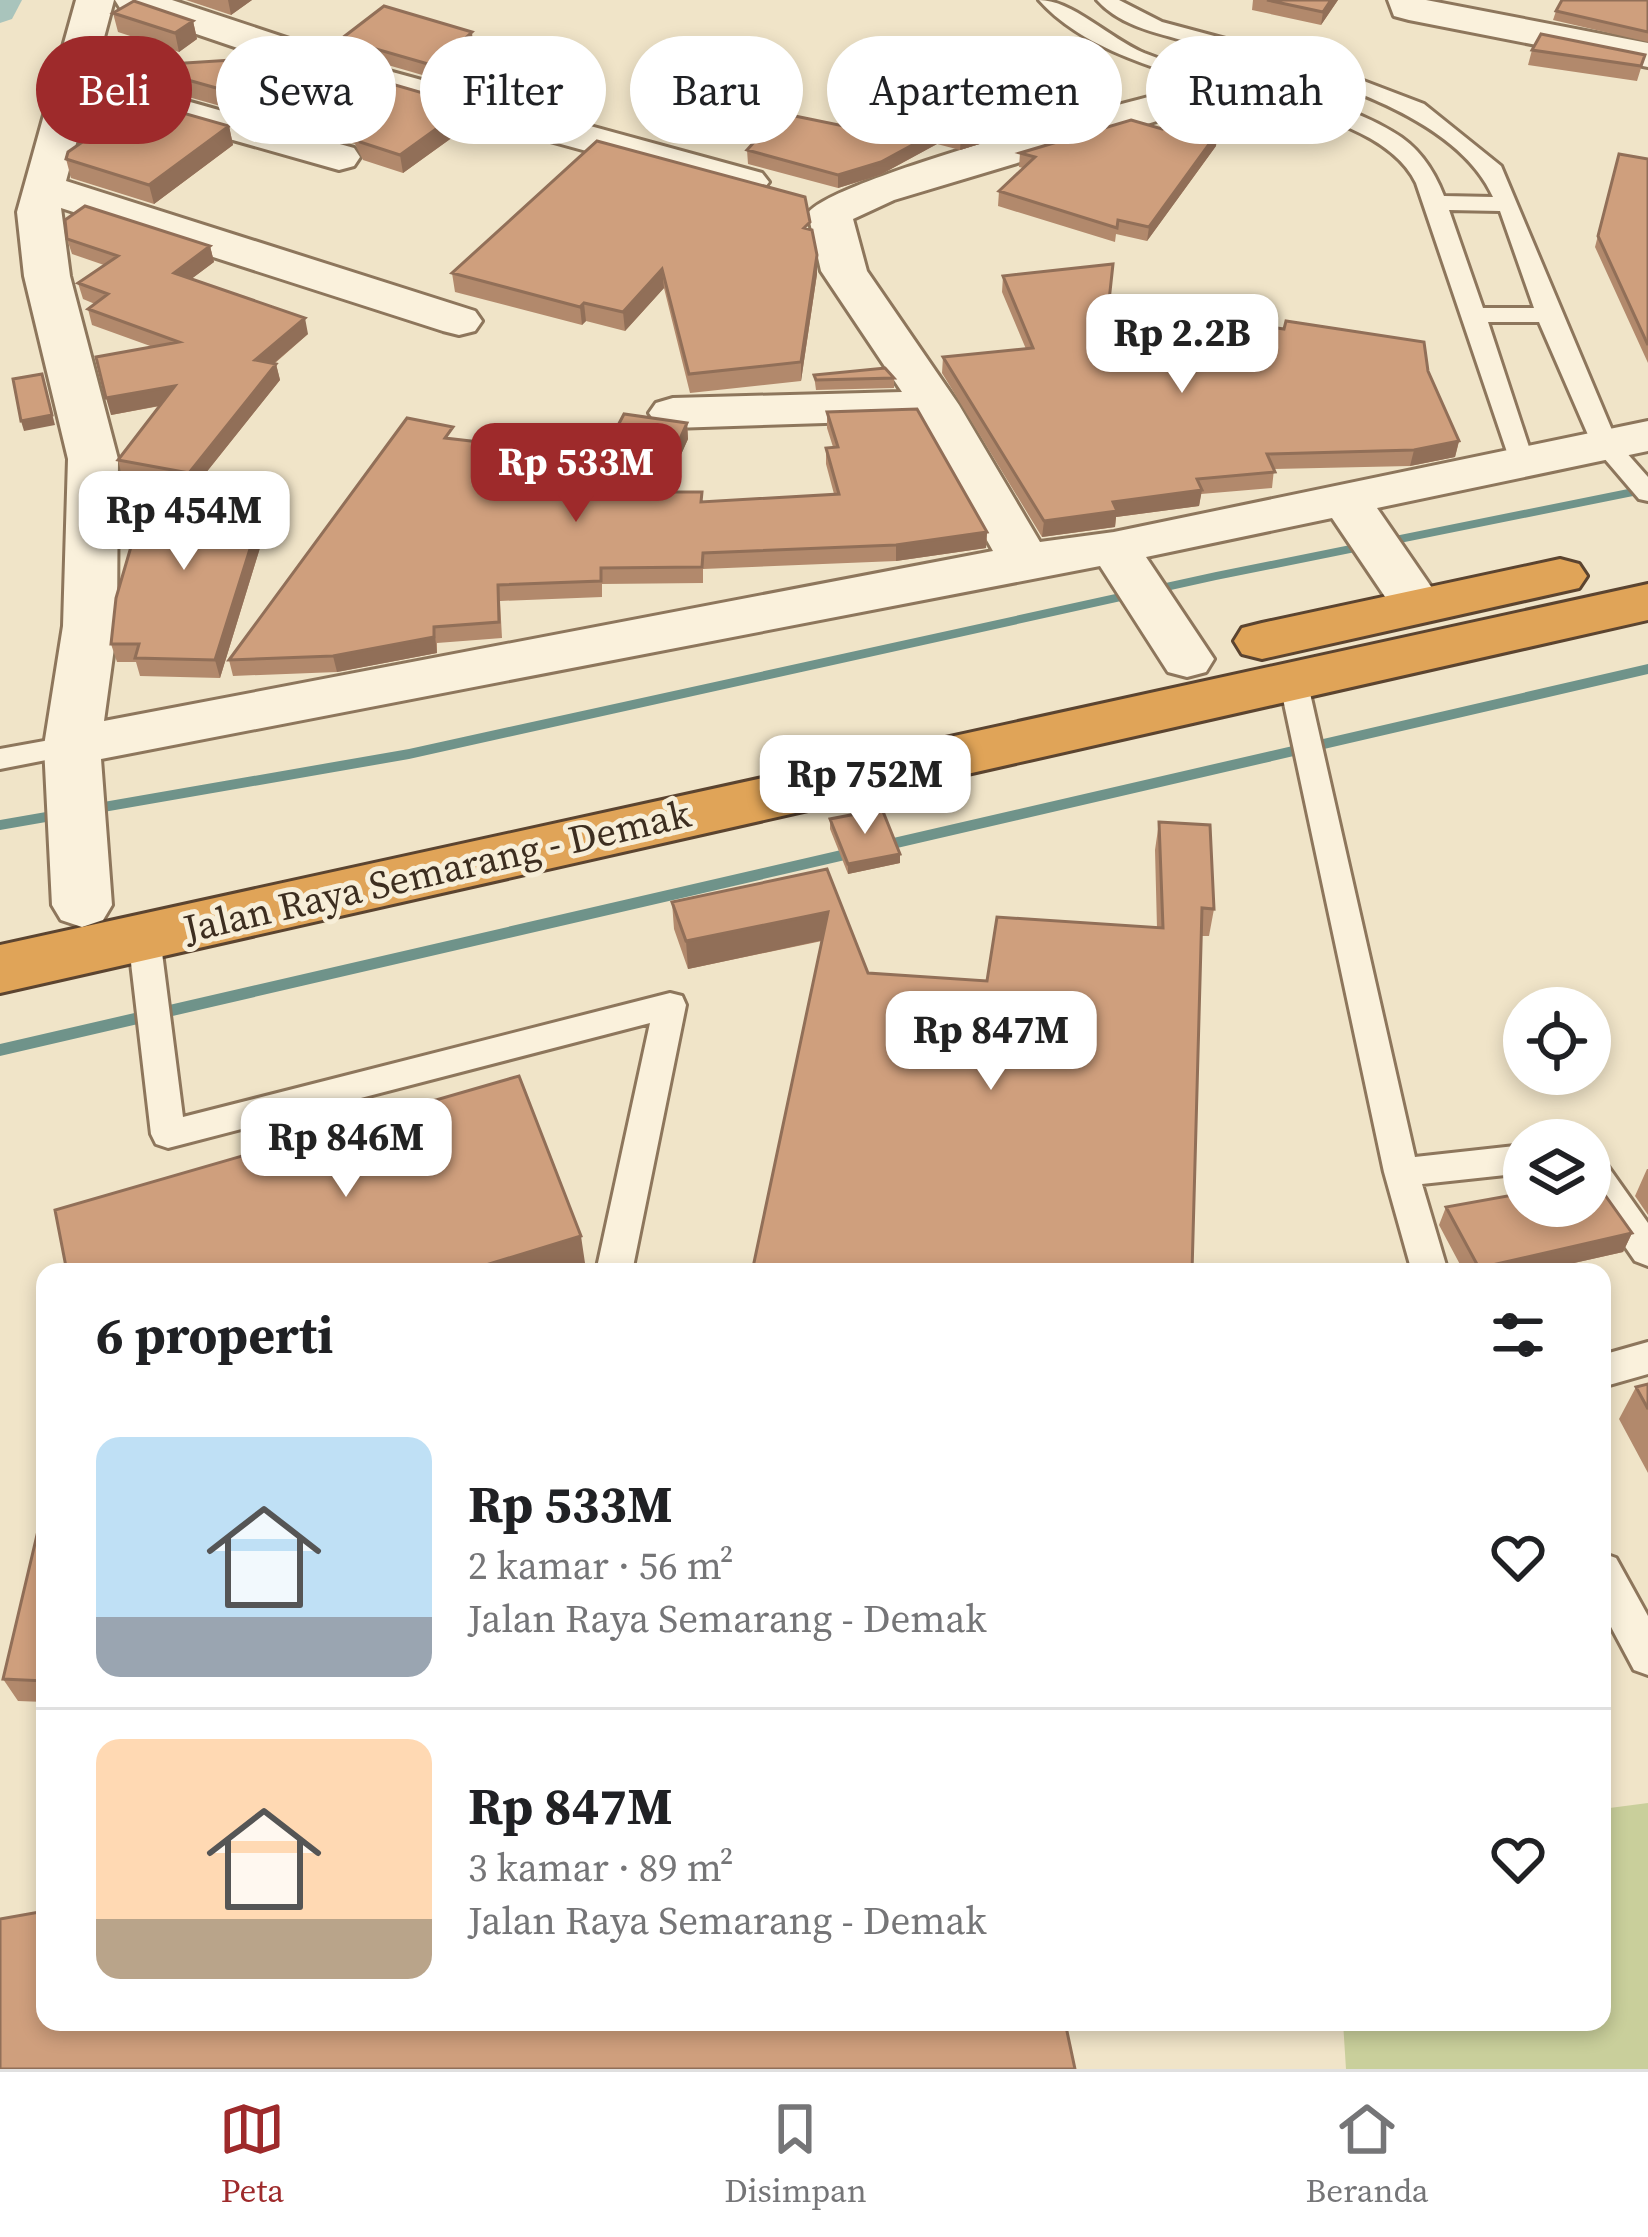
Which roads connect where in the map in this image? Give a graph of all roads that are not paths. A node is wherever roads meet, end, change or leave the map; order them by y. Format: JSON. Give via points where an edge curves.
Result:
{"nodes":[{"id":1,"x":95,"y":0,"type":"edge"},
{"id":2,"x":134,"y":0,"type":"edge"},
{"id":3,"x":1049,"y":0,"type":"edge"},
{"id":4,"x":1107,"y":0,"type":"edge"},
{"id":5,"x":1407,"y":0,"type":"edge"},
{"id":6,"x":1134,"y":18,"type":"junction"},
{"id":7,"x":86,"y":36,"type":"edge"},
{"id":8,"x":1089,"y":36,"type":"edge"},
{"id":9,"x":1092,"y":36,"type":"edge"},
{"id":10,"x":1122,"y":51,"type":"edge"},
{"id":11,"x":1648,"y":55,"type":"edge"},
{"id":12,"x":1146,"y":111,"type":"edge"},
{"id":13,"x":192,"y":115,"type":"edge"},
{"id":14,"x":56,"y":144,"type":"edge"},
{"id":15,"x":339,"y":157,"type":"dead end"},
{"id":16,"x":43,"y":188,"type":"junction"},
{"id":17,"x":1434,"y":203,"type":"junction"},
{"id":18,"x":1508,"y":204,"type":"junction"},
{"id":19,"x":838,"y":207,"type":"junction"},
{"id":20,"x":1474,"y":315,"type":"junction"},
{"id":21,"x":1548,"y":315,"type":"junction"},
{"id":22,"x":459,"y":320,"type":"dead end"},
{"id":23,"x":935,"y":405,"type":"junction"},
{"id":24,"x":673,"y":412,"type":"dead end"},
{"id":25,"x":1625,"y":448,"type":"edge"},
{"id":26,"x":1517,"y":450,"type":"dead end"},
{"id":27,"x":1648,"y":494,"type":"edge"},
{"id":28,"x":1352,"y":510,"type":"junction"},
{"id":29,"x":1119,"y":554,"type":"junction"},
{"id":30,"x":1648,"y":558,"type":"edge"},
{"id":31,"x":1025,"y":561,"type":"junction"},
{"id":32,"x":1412,"y":596,"type":"junction"},
{"id":33,"x":1648,"y":602,"type":"edge"},
{"id":34,"x":1179,"y":647,"type":"junction"},
{"id":35,"x":1298,"y":702,"type":"junction"},
{"id":36,"x":73,"y":755,"type":"junction"},
{"id":37,"x":0,"y":759,"type":"edge"},
{"id":38,"x":82,"y":891,"type":"junction"},
{"id":39,"x":0,"y":923,"type":"edge"},
{"id":40,"x":145,"y":952,"type":"junction"},
{"id":41,"x":0,"y":969,"type":"edge"},
{"id":42,"x":1503,"y":1161,"type":"edge"},
{"id":43,"x":1402,"y":1172,"type":"junction"},
{"id":44,"x":1611,"y":1198,"type":"edge"},
{"id":45,"x":1648,"y":1251,"type":"edge"},
{"id":46,"x":616,"y":1263,"type":"edge"},
{"id":47,"x":1427,"y":1263,"type":"edge"},
{"id":48,"x":1648,"y":1358,"type":"edge"},
{"id":49,"x":1611,"y":1368,"type":"edge"},
{"id":50,"x":1611,"y":1588,"type":"edge"},
{"id":51,"x":1648,"y":1656,"type":"edge"}],
"edges":[{"from":1,"to":7,"type":"street"},
{"from":2,"to":19,"type":"street","via":[[360,76]]},
{"from":3,"to":8,"type":"lane"},
{"from":4,"to":6,"type":"lane"},
{"from":5,"to":11,"type":"street","via":[[1423,12]]},
{"from":6,"to":9,"type":"lane"},
{"from":6,"to":18,"type":"lane","via":[[1312,68],[1416,109],[1493,171]]},
{"from":10,"to":17,"type":"lane","via":[[1371,131],[1418,164]]},
{"from":12,"to":19,"type":"street"},
{"from":13,"to":15,"type":"street"},
{"from":14,"to":16,"type":"street"},
{"from":16,"to":22,"type":"street"},
{"from":16,"to":36,"type":"street","via":[[47,277],[93,459],[89,626]]},
{"from":17,"to":18,"type":"lane"},
{"from":17,"to":20,"type":"lane"},
{"from":18,"to":21,"type":"lane"},
{"from":19,"to":23,"type":"street","via":[[830,213],[844,271]]},
{"from":20,"to":21,"type":"lane"},
{"from":20,"to":26,"type":"lane"},
{"from":21,"to":25,"type":"lane"},
{"from":23,"to":24,"type":"street"},
{"from":23,"to":31,"type":"street"},
{"from":25,"to":27,"type":"lane"},
{"from":25,"to":28,"type":"street"},
{"from":28,"to":29,"type":"street"},
{"from":28,"to":32,"type":"street"},
{"from":29,"to":31,"type":"street"},
{"from":29,"to":34,"type":"street"},
{"from":30,"to":32,"type":"highway","name":"Jalan Raya Semarang - Demak"},
{"from":31,"to":36,"type":"street"},
{"from":32,"to":34,"type":"highway","name":"Jalan Raya Semarang - Demak"},
{"from":33,"to":35,"type":"highway","name":"Jalan Raya Semarang - Demak"},
{"from":34,"to":38,"type":"highway","name":"Jalan Raya Semarang - Demak"},
{"from":35,"to":40,"type":"highway","name":"Jalan Raya Semarang - Demak"},
{"from":35,"to":43,"type":"lane"},
{"from":36,"to":37,"type":"lane"},
{"from":36,"to":38,"type":"street"},
{"from":38,"to":39,"type":"highway","name":"Jalan Raya Semarang - Demak"},
{"from":40,"to":41,"type":"highway","name":"Jalan Raya Semarang - Demak"},
{"from":40,"to":46,"type":"lane","via":[[168,1134],[670,1005]]},
{"from":42,"to":43,"type":"lane"},
{"from":43,"to":47,"type":"lane"},
{"from":44,"to":45,"type":"lane"},
{"from":48,"to":49,"type":"lane"},
{"from":50,"to":51,"type":"lane"}]}
